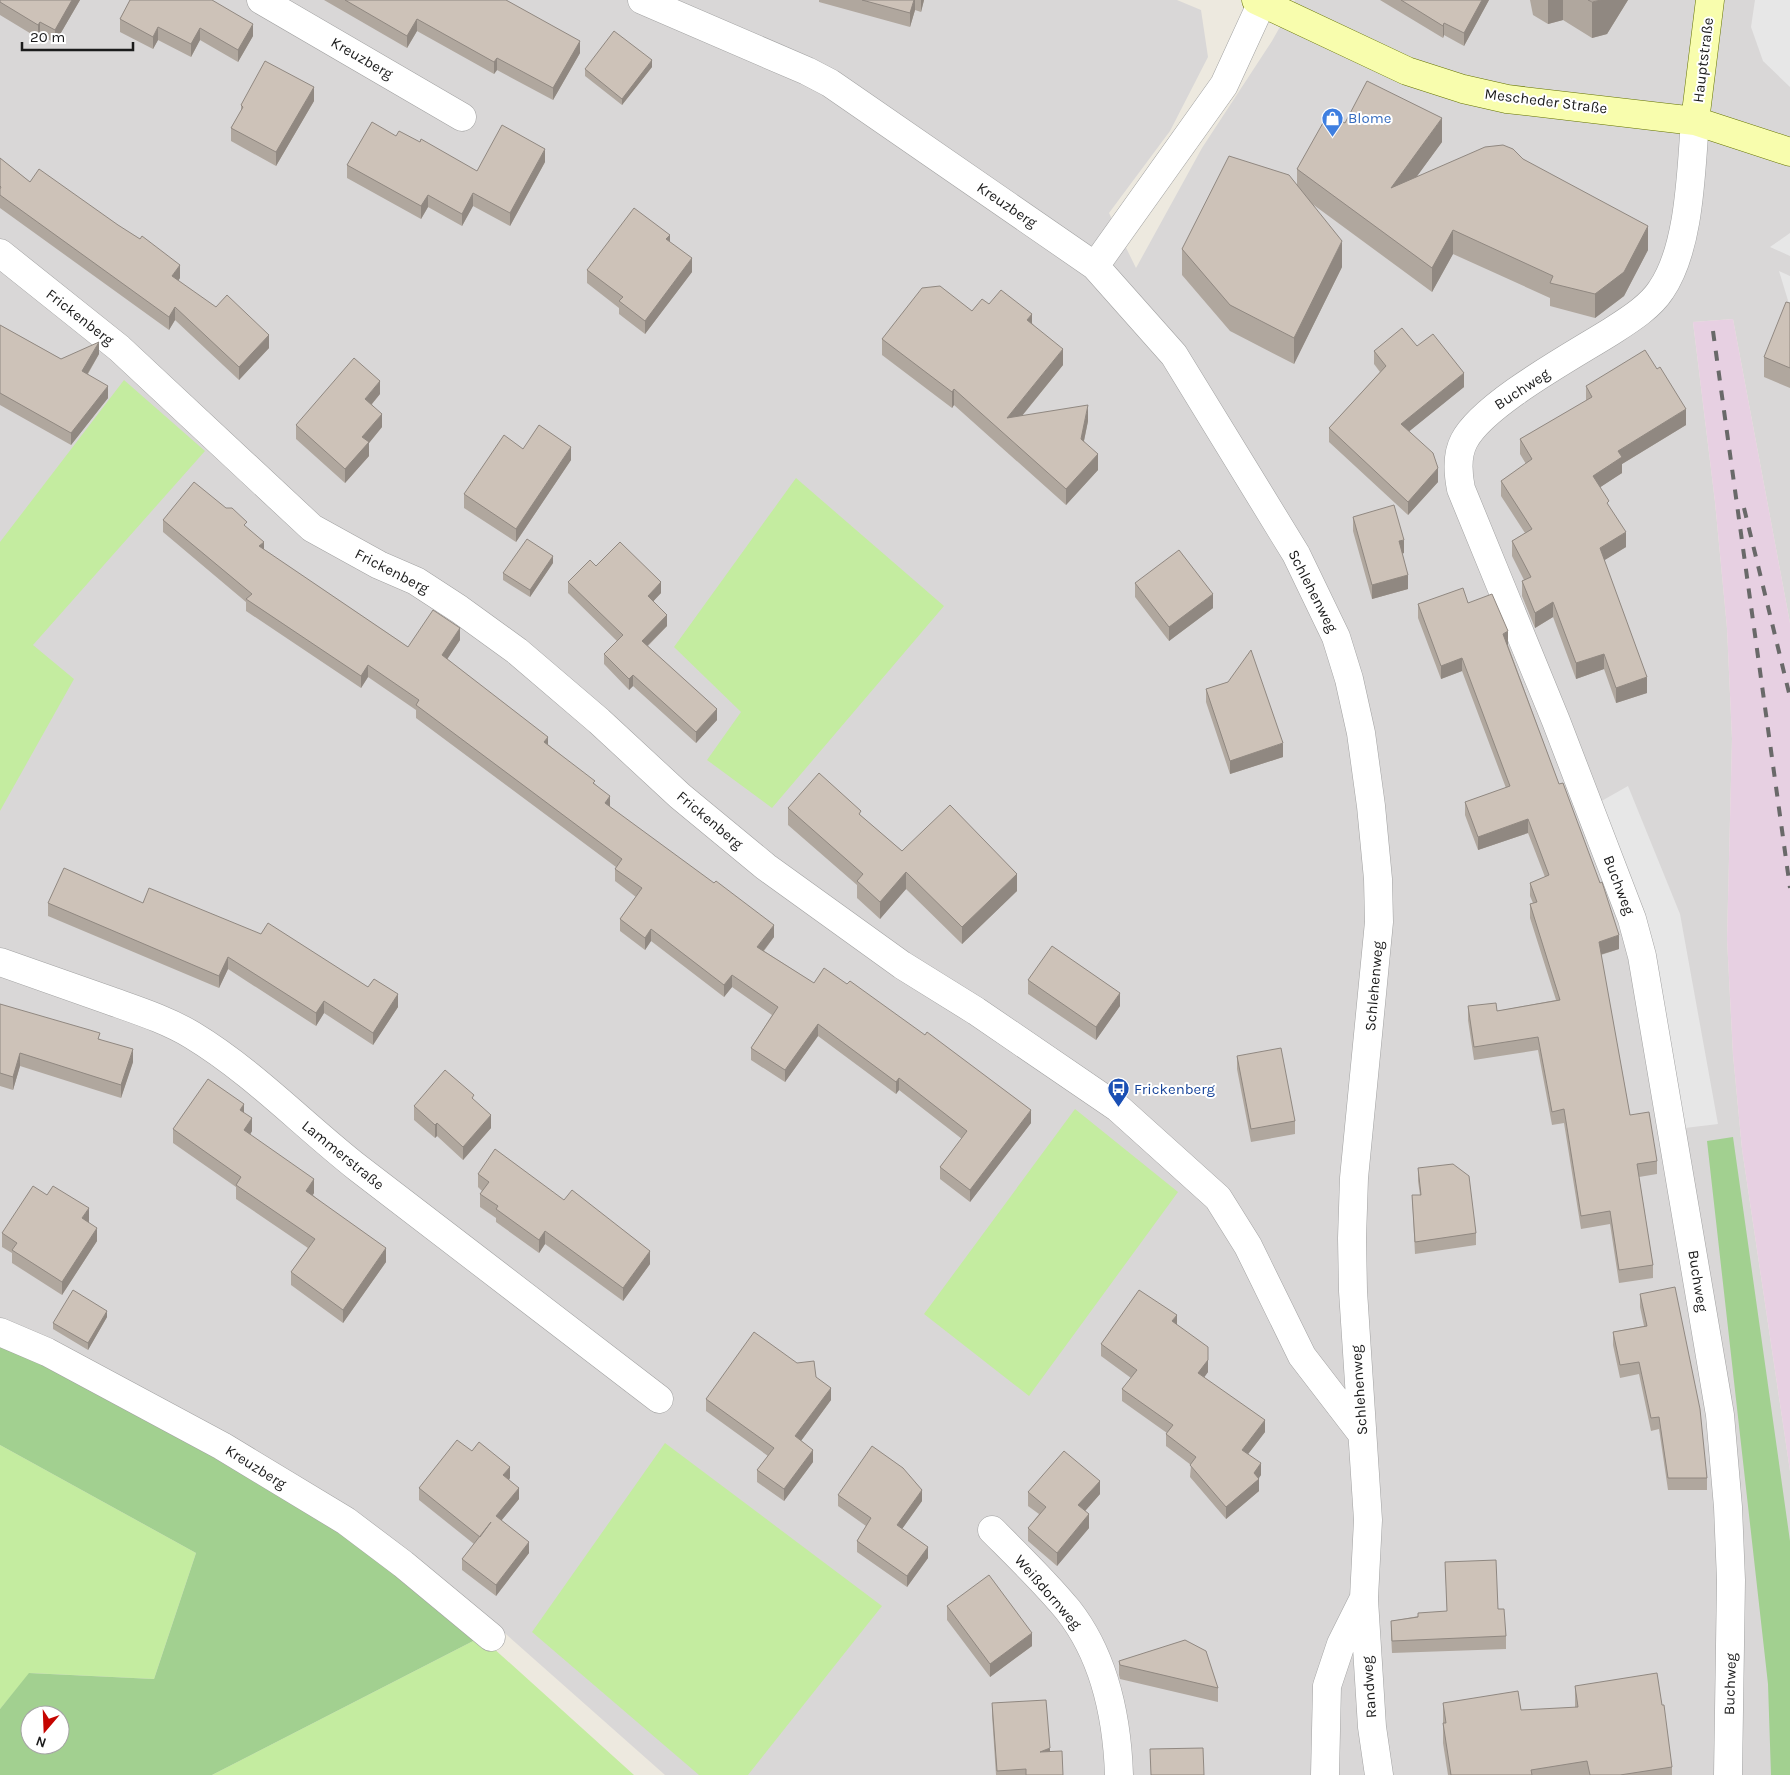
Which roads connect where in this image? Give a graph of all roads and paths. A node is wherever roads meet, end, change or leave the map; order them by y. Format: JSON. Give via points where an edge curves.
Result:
{"nodes":[{"id":1,"x":262,"y":0,"type":"edge"},
{"id":2,"x":642,"y":0,"type":"edge"},
{"id":3,"x":1710,"y":0,"type":"edge"},
{"id":4,"x":1261,"y":1,"type":"edge"},
{"id":5,"x":462,"y":117,"type":"dead end"},
{"id":6,"x":1695,"y":121,"type":"junction"},
{"id":7,"x":1790,"y":152,"type":"edge"},
{"id":8,"x":0,"y":254,"type":"edge"},
{"id":9,"x":1095,"y":266,"type":"junction"},
{"id":10,"x":0,"y":962,"type":"edge"},
{"id":11,"x":0,"y":1332,"type":"edge"},
{"id":12,"x":659,"y":1398,"type":"dead end"},
{"id":13,"x":1362,"y":1434,"type":"junction"},
{"id":14,"x":992,"y":1530,"type":"dead end"},
{"id":15,"x":1364,"y":1598,"type":"junction"},
{"id":16,"x":491,"y":1637,"type":"dead end"},
{"id":17,"x":1119,"y":1775,"type":"edge"},
{"id":18,"x":1324,"y":1775,"type":"edge"},
{"id":19,"x":1379,"y":1775,"type":"edge"},
{"id":20,"x":1728,"y":1775,"type":"edge"}],
"edges":[{"from":1,"to":5,"type":"street","name":"Kreuzberg"},
{"from":2,"to":9,"type":"street","name":"Kreuzberg","via":[[830,83]]},
{"from":3,"to":6,"type":"main road","name":"Hauptstraße"},
{"from":4,"to":6,"type":"main road","name":"Mescheder Straße","via":[[1407,71],[1463,89],[1508,99]]},
{"from":4,"to":9,"type":"street","via":[[1224,85]]},
{"from":6,"to":7,"type":"main road","name":"Mescheder Straße"},
{"from":6,"to":20,"type":"street","name":"Buchweg","via":[[1687,218],[1668,280],[1660,292],[1634,316],[1490,409],[1464,441],[1458,469],[1461,489],[1556,721],[1632,920],[1642,956],[1720,1415],[1731,1580]]},
{"from":8,"to":13,"type":"street","name":"Frickenberg","via":[[119,348],[312,528],[379,565],[416,581],[460,609],[599,721],[680,796],[766,867],[902,965],[1118,1108],[1218,1198],[1248,1246],[1302,1356]]},
{"from":9,"to":13,"type":"street","name":"Schlehenweg","via":[[1174,355],[1296,554],[1336,637],[1349,679],[1361,733],[1371,806],[1379,922],[1354,1178],[1352,1238]]},
{"from":10,"to":12,"type":"street","name":"Lammerstraße","via":[[175,1025],[209,1046],[268,1090],[351,1162]]},
{"from":11,"to":16,"type":"street","name":"Kreuzberg","via":[[70,1364],[222,1446],[346,1521]]},
{"from":13,"to":15,"type":"street","name":"Schlehenweg","via":[[1368,1520]]},
{"from":14,"to":17,"type":"street","name":"Weißdornweg","via":[[1069,1611],[1084,1634],[1108,1692],[1116,1724]]},
{"from":15,"to":18,"type":"street","name":"Schlehenweg","via":[[1341,1644],[1327,1686]]},
{"from":15,"to":19,"type":"street","name":"Randweg","via":[[1372,1727]]}]}
